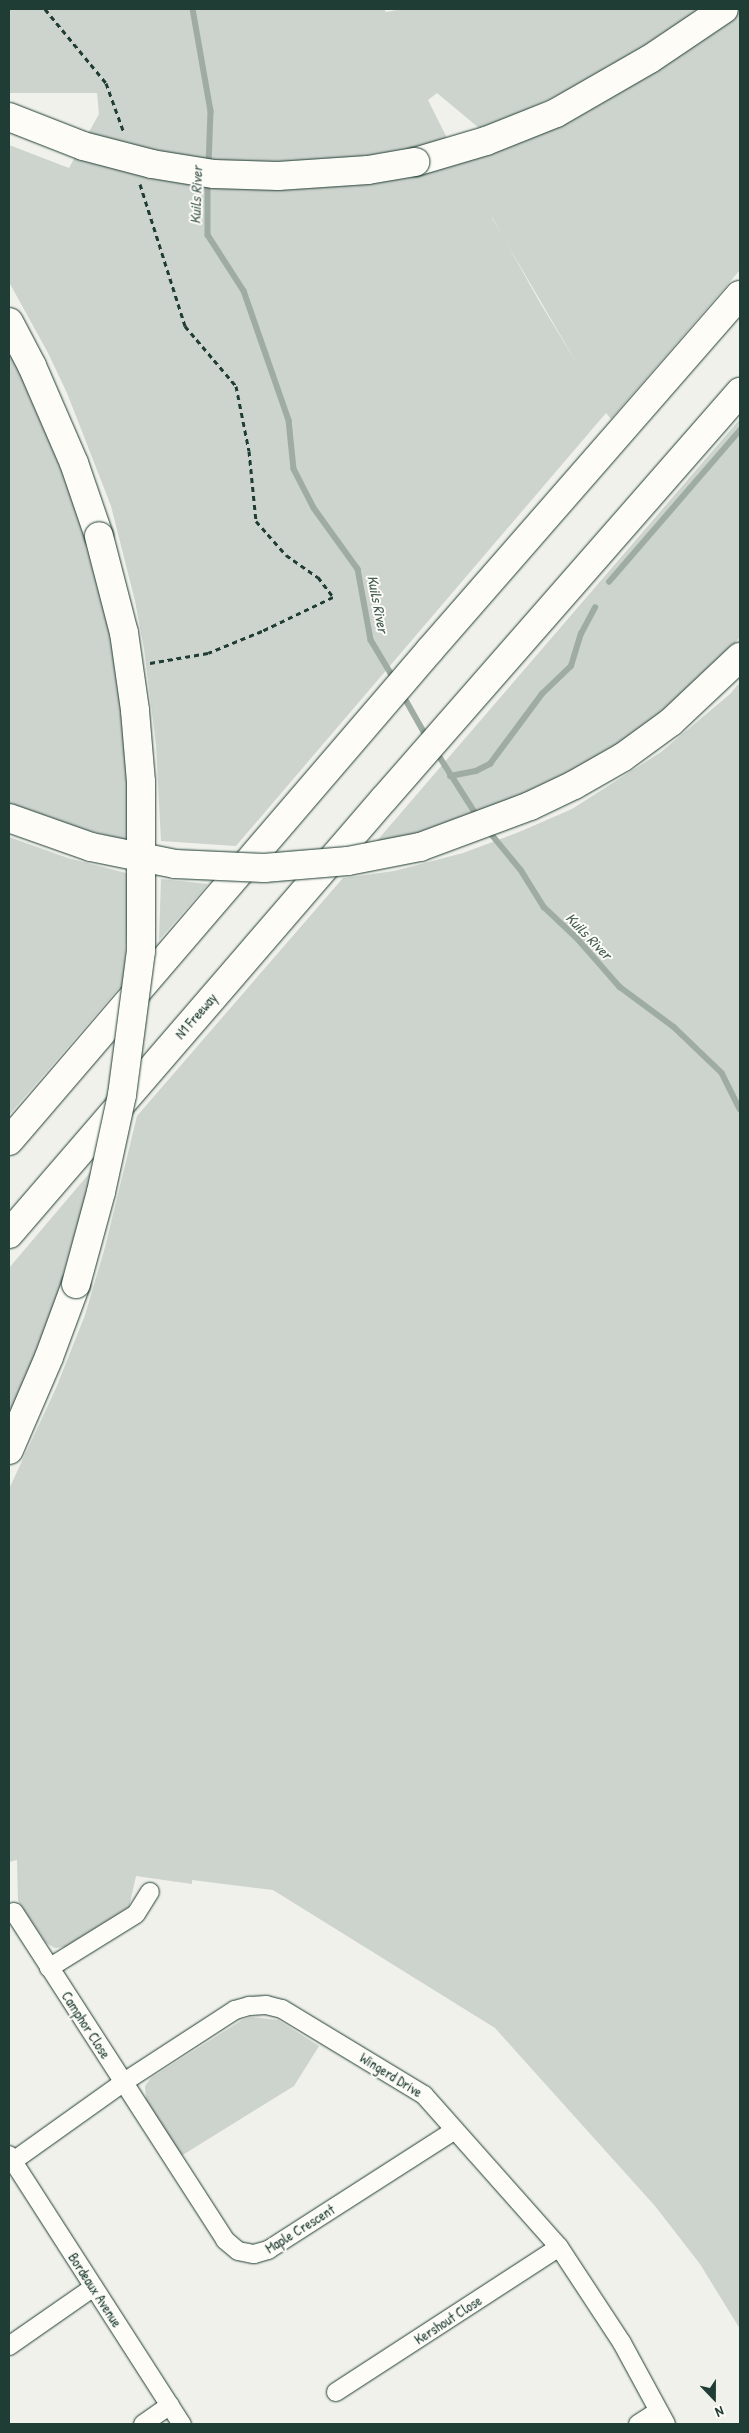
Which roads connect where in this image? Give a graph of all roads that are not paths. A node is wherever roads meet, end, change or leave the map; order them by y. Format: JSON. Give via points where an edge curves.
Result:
{"nodes":[{"id":1,"x":724,"y":9,"type":"edge"},
{"id":2,"x":9,"y":117,"type":"edge"},
{"id":3,"x":740,"y":295,"type":"edge"},
{"id":4,"x":9,"y":322,"type":"edge"},
{"id":5,"x":740,"y":392,"type":"edge"},
{"id":6,"x":740,"y":657,"type":"edge"},
{"id":7,"x":9,"y":818,"type":"edge"},
{"id":8,"x":9,"y":1141,"type":"edge"},
{"id":9,"x":9,"y":1234,"type":"edge"},
{"id":10,"x":9,"y":1450,"type":"edge"},
{"id":11,"x":150,"y":1892,"type":"dead end"},
{"id":12,"x":14,"y":1912,"type":"dead end"},
{"id":13,"x":50,"y":1968,"type":"junction"},
{"id":14,"x":124,"y":2082,"type":"junction"},
{"id":15,"x":455,"y":2130,"type":"junction"},
{"id":16,"x":10,"y":2160,"type":"edge"},
{"id":17,"x":559,"y":2247,"type":"junction"},
{"id":18,"x":94,"y":2287,"type":"junction"},
{"id":19,"x":9,"y":2346,"type":"edge"},
{"id":20,"x":336,"y":2392,"type":"dead end"},
{"id":21,"x":170,"y":2405,"type":"junction"},
{"id":22,"x":662,"y":2418,"type":"edge"},
{"id":23,"x":142,"y":2424,"type":"edge"},
{"id":24,"x":182,"y":2424,"type":"edge"},
{"id":25,"x":638,"y":2424,"type":"edge"}],
"edges":[{"from":1,"to":2,"type":"highway","bridge":true,"via":[[650,60],[556,113],[486,141],[415,162],[368,170],[287,175],[214,174],[152,164],[83,146]]},
{"from":3,"to":8,"type":"highway"},
{"from":4,"to":10,"type":"highway","bridge":true,"via":[[74,463],[99,536],[124,633],[141,782],[140,951],[122,1095],[101,1192],[76,1284]]},
{"from":5,"to":9,"type":"highway","name":"N1 Freeway"},
{"from":6,"to":7,"type":"highway","bridge":true,"via":[[671,722],[623,757],[530,806],[420,847],[348,861],[264,868],[175,864],[91,847]]},
{"from":11,"to":13,"type":"street","via":[[136,1914]]},
{"from":12,"to":13,"type":"street","name":"Camphor Close"},
{"from":13,"to":14,"type":"street","name":"Camphor Close"},
{"from":14,"to":15,"type":"street","name":"Wingerd Drive","via":[[235,2010],[266,2004],[282,2009],[424,2095]]},
{"from":14,"to":15,"type":"street","name":"Maple Crescent","via":[[225,2240],[230,2247],[246,2254],[268,2250]]},
{"from":14,"to":16,"type":"street","name":"Wingerd Drive"},
{"from":15,"to":17,"type":"street","name":"Wingerd Drive"},
{"from":16,"to":18,"type":"street","name":"Bordeaux Avenue"},
{"from":17,"to":20,"type":"street","name":"Kershout Close"},
{"from":17,"to":22,"type":"street","name":"Wingerd Drive","via":[[622,2344]]},
{"from":18,"to":19,"type":"street"},
{"from":18,"to":21,"type":"street","name":"Bordeaux Avenue"},
{"from":21,"to":23,"type":"street"},
{"from":21,"to":24,"type":"street","name":"Bordeaux Avenue"},
{"from":22,"to":25,"type":"street"}]}
